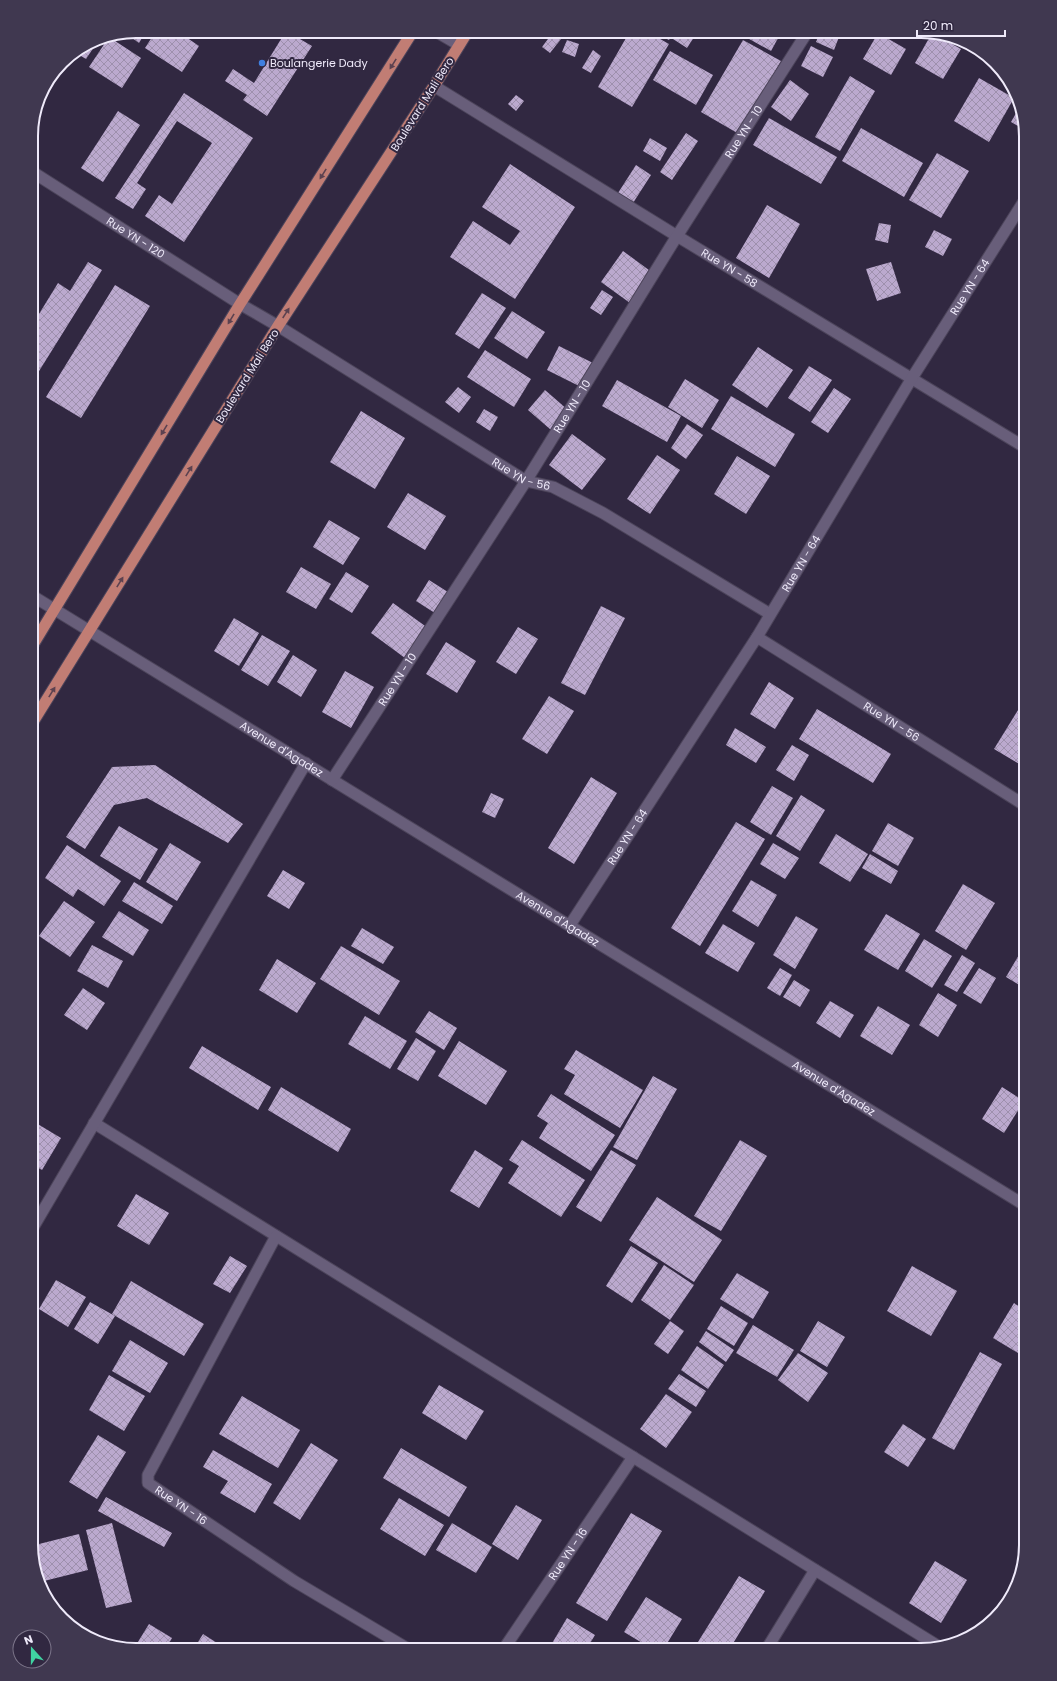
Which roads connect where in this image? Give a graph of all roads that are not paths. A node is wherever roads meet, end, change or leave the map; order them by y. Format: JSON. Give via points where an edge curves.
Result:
{"nodes":[{"id":1,"x":410,"y":38,"type":"edge"},
{"id":2,"x":447,"y":38,"type":"edge"},
{"id":3,"x":464,"y":38,"type":"edge"},
{"id":4,"x":804,"y":38,"type":"edge"},
{"id":5,"x":459,"y":45,"type":"junction"},
{"id":6,"x":434,"y":86,"type":"junction"},
{"id":7,"x":38,"y":175,"type":"edge"},
{"id":8,"x":1019,"y":209,"type":"edge"},
{"id":9,"x":677,"y":236,"type":"junction"},
{"id":10,"x":240,"y":304,"type":"junction"},
{"id":11,"x":278,"y":326,"type":"junction"},
{"id":12,"x":912,"y":378,"type":"junction"},
{"id":13,"x":1019,"y":444,"type":"edge"},
{"id":14,"x":526,"y":481,"type":"junction"},
{"id":15,"x":38,"y":599,"type":"edge"},
{"id":16,"x":55,"y":610,"type":"junction"},
{"id":17,"x":770,"y":614,"type":"junction"},
{"id":18,"x":90,"y":632,"type":"junction"},
{"id":19,"x":38,"y":637,"type":"edge"},
{"id":20,"x":757,"y":637,"type":"junction"},
{"id":21,"x":38,"y":714,"type":"edge"},
{"id":22,"x":306,"y":764,"type":"junction"},
{"id":23,"x":332,"y":780,"type":"junction"},
{"id":24,"x":1019,"y":802,"type":"edge"},
{"id":25,"x":570,"y":925,"type":"junction"},
{"id":26,"x":94,"y":1123,"type":"junction"},
{"id":27,"x":1019,"y":1202,"type":"edge"},
{"id":28,"x":38,"y":1219,"type":"edge"},
{"id":29,"x":276,"y":1236,"type":"junction"},
{"id":30,"x":633,"y":1457,"type":"junction"},
{"id":31,"x":815,"y":1570,"type":"junction"},
{"id":32,"x":932,"y":1642,"type":"edge"},
{"id":33,"x":398,"y":1643,"type":"edge"},
{"id":34,"x":508,"y":1643,"type":"edge"},
{"id":35,"x":770,"y":1643,"type":"edge"}],
"edges":[{"from":1,"to":10,"type":"main road","one_way":true},
{"from":2,"to":5,"type":"street"},
{"from":3,"to":5,"type":"main road","name":"Boulevard Mali Bero"},
{"from":4,"to":9,"type":"street","name":"Rue YN - 10"},
{"from":5,"to":6,"type":"main road","name":"Boulevard Mali Bero"},
{"from":6,"to":9,"type":"street","name":"Rue YN - 58"},
{"from":11,"to":6,"type":"main road","name":"Boulevard Mali Bero","one_way":true},
{"from":7,"to":10,"type":"street","name":"Rue YN - 120"},
{"from":8,"to":12,"type":"street","name":"Rue YN - 64"},
{"from":9,"to":12,"type":"street","name":"Rue YN - 58"},
{"from":9,"to":14,"type":"street","name":"Rue YN - 10"},
{"from":10,"to":11,"type":"street","name":"Rue YN - 120"},
{"from":10,"to":16,"type":"main road","one_way":true},
{"from":11,"to":14,"type":"street","name":"Rue YN - 56"},
{"from":18,"to":11,"type":"main road","name":"Boulevard Mali Bero","one_way":true},
{"from":12,"to":13,"type":"street","name":"Rue YN - 58"},
{"from":12,"to":17,"type":"street","name":"Rue YN - 64"},
{"from":14,"to":17,"type":"street","name":"Rue YN - 56","via":[[553,487],[603,513]]},
{"from":14,"to":23,"type":"street","name":"Rue YN - 10"},
{"from":15,"to":16,"type":"street","name":"Avenue d'Agadez"},
{"from":16,"to":18,"type":"street","name":"Avenue d'Agadez"},
{"from":16,"to":19,"type":"main road"},
{"from":17,"to":20,"type":"street","name":"Rue YN - 64"},
{"from":21,"to":18,"type":"main road","name":"Boulevard Mali Bero","one_way":true},
{"from":18,"to":22,"type":"street","name":"Avenue d'Agadez"},
{"from":20,"to":24,"type":"street","name":"Rue YN - 56"},
{"from":20,"to":25,"type":"street","name":"Rue YN - 64"},
{"from":22,"to":23,"type":"street","name":"Avenue d'Agadez"},
{"from":22,"to":26,"type":"street"},
{"from":23,"to":25,"type":"street","name":"Avenue d'Agadez"},
{"from":25,"to":27,"type":"street","name":"Avenue d'Agadez"},
{"from":26,"to":28,"type":"street"},
{"from":26,"to":29,"type":"street"},
{"from":29,"to":30,"type":"street"},
{"from":29,"to":33,"type":"street","name":"Rue YN - 16","via":[[148,1475],[148,1483],[294,1581]]},
{"from":30,"to":31,"type":"street"},
{"from":30,"to":34,"type":"street","name":"Rue YN - 16"},
{"from":31,"to":32,"type":"street"},
{"from":31,"to":35,"type":"street"}]}
